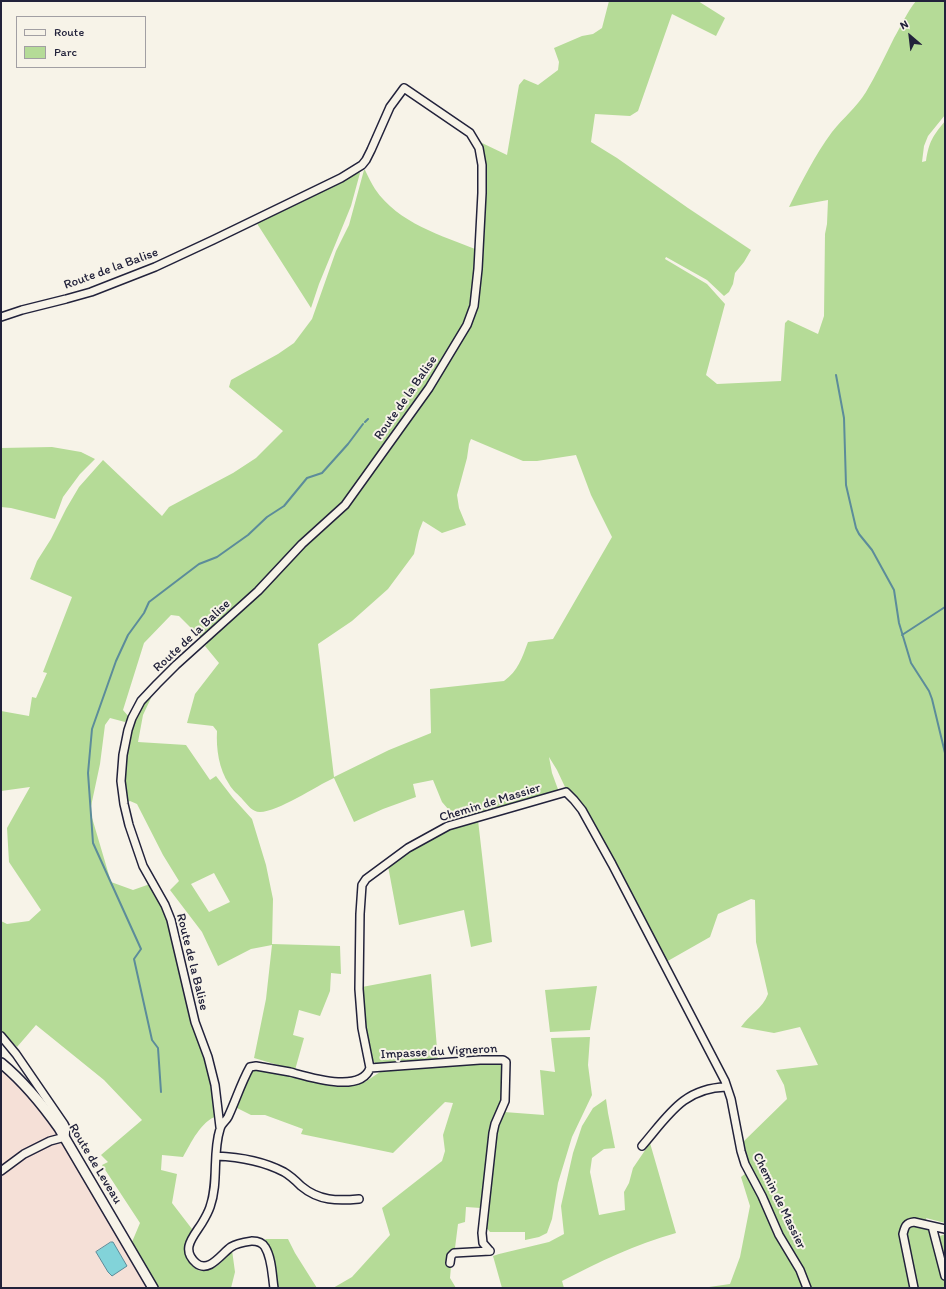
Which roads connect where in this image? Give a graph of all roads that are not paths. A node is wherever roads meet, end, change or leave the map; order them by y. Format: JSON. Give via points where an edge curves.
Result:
{"nodes":[{"id":1,"x":1,"y":317,"type":"edge"},
{"id":2,"x":1,"y":1036,"type":"edge"},
{"id":3,"x":1,"y":1063,"type":"edge"},
{"id":4,"x":370,"y":1068,"type":"junction"},
{"id":5,"x":726,"y":1087,"type":"junction"},
{"id":6,"x":220,"y":1127,"type":"junction"},
{"id":7,"x":65,"y":1137,"type":"junction"},
{"id":8,"x":642,"y":1146,"type":"dead end"},
{"id":9,"x":216,"y":1156,"type":"junction"},
{"id":10,"x":1,"y":1170,"type":"edge"},
{"id":11,"x":359,"y":1200,"type":"dead end"},
{"id":12,"x":932,"y":1226,"type":"junction"},
{"id":13,"x":945,"y":1229,"type":"edge"},
{"id":14,"x":450,"y":1263,"type":"dead end"},
{"id":15,"x":945,"y":1276,"type":"edge"},
{"id":16,"x":153,"y":1288,"type":"edge"},
{"id":17,"x":274,"y":1288,"type":"edge"},
{"id":18,"x":807,"y":1288,"type":"edge"},
{"id":19,"x":914,"y":1288,"type":"edge"}],
"edges":[{"from":1,"to":6,"type":"street","name":"Route de la Balise","via":[[91,292],[155,267],[341,178],[366,160],[390,107],[404,88],[470,133],[479,148],[482,186],[474,306],[467,325],[445,362],[345,505],[157,684],[141,701],[128,730],[121,781],[124,804],[143,866],[171,920],[195,1022],[215,1085]]},
{"from":2,"to":7,"type":"street","via":[[19,1057],[64,1124]]},
{"from":3,"to":7,"type":"street","name":"Route de Leveau","via":[[28,1088]]},
{"from":4,"to":5,"type":"street","name":"Chemin de Massier","via":[[362,1028],[359,989],[360,914],[362,885],[366,878],[408,848],[448,826],[566,792],[582,810],[612,864]]},
{"from":4,"to":6,"type":"street","via":[[365,1076],[340,1083],[252,1066],[227,1118]]},
{"from":4,"to":14,"type":"street","name":"Impasse du Vigneron","via":[[480,1060],[506,1062],[505,1101],[493,1133],[482,1233],[483,1243],[490,1251],[454,1253]]},
{"from":5,"to":8,"type":"street","via":[[705,1089],[692,1094],[669,1114]]},
{"from":5,"to":18,"type":"street","name":"Chemin de Massier","via":[[745,1164]]},
{"from":6,"to":9,"type":"street"},
{"from":7,"to":10,"type":"street","via":[[50,1141],[24,1154]]},
{"from":7,"to":16,"type":"street","name":"Route de Leveau"},
{"from":9,"to":11,"type":"street","via":[[254,1161],[283,1172],[324,1199]]},
{"from":9,"to":17,"type":"street","via":[[213,1200],[190,1242],[190,1254],[197,1263],[205,1266],[237,1244],[250,1241],[262,1243],[267,1252]]},
{"from":12,"to":13,"type":"street"},
{"from":12,"to":15,"type":"street"},
{"from":12,"to":19,"type":"street","via":[[914,1222],[905,1226],[903,1234]]}]}
